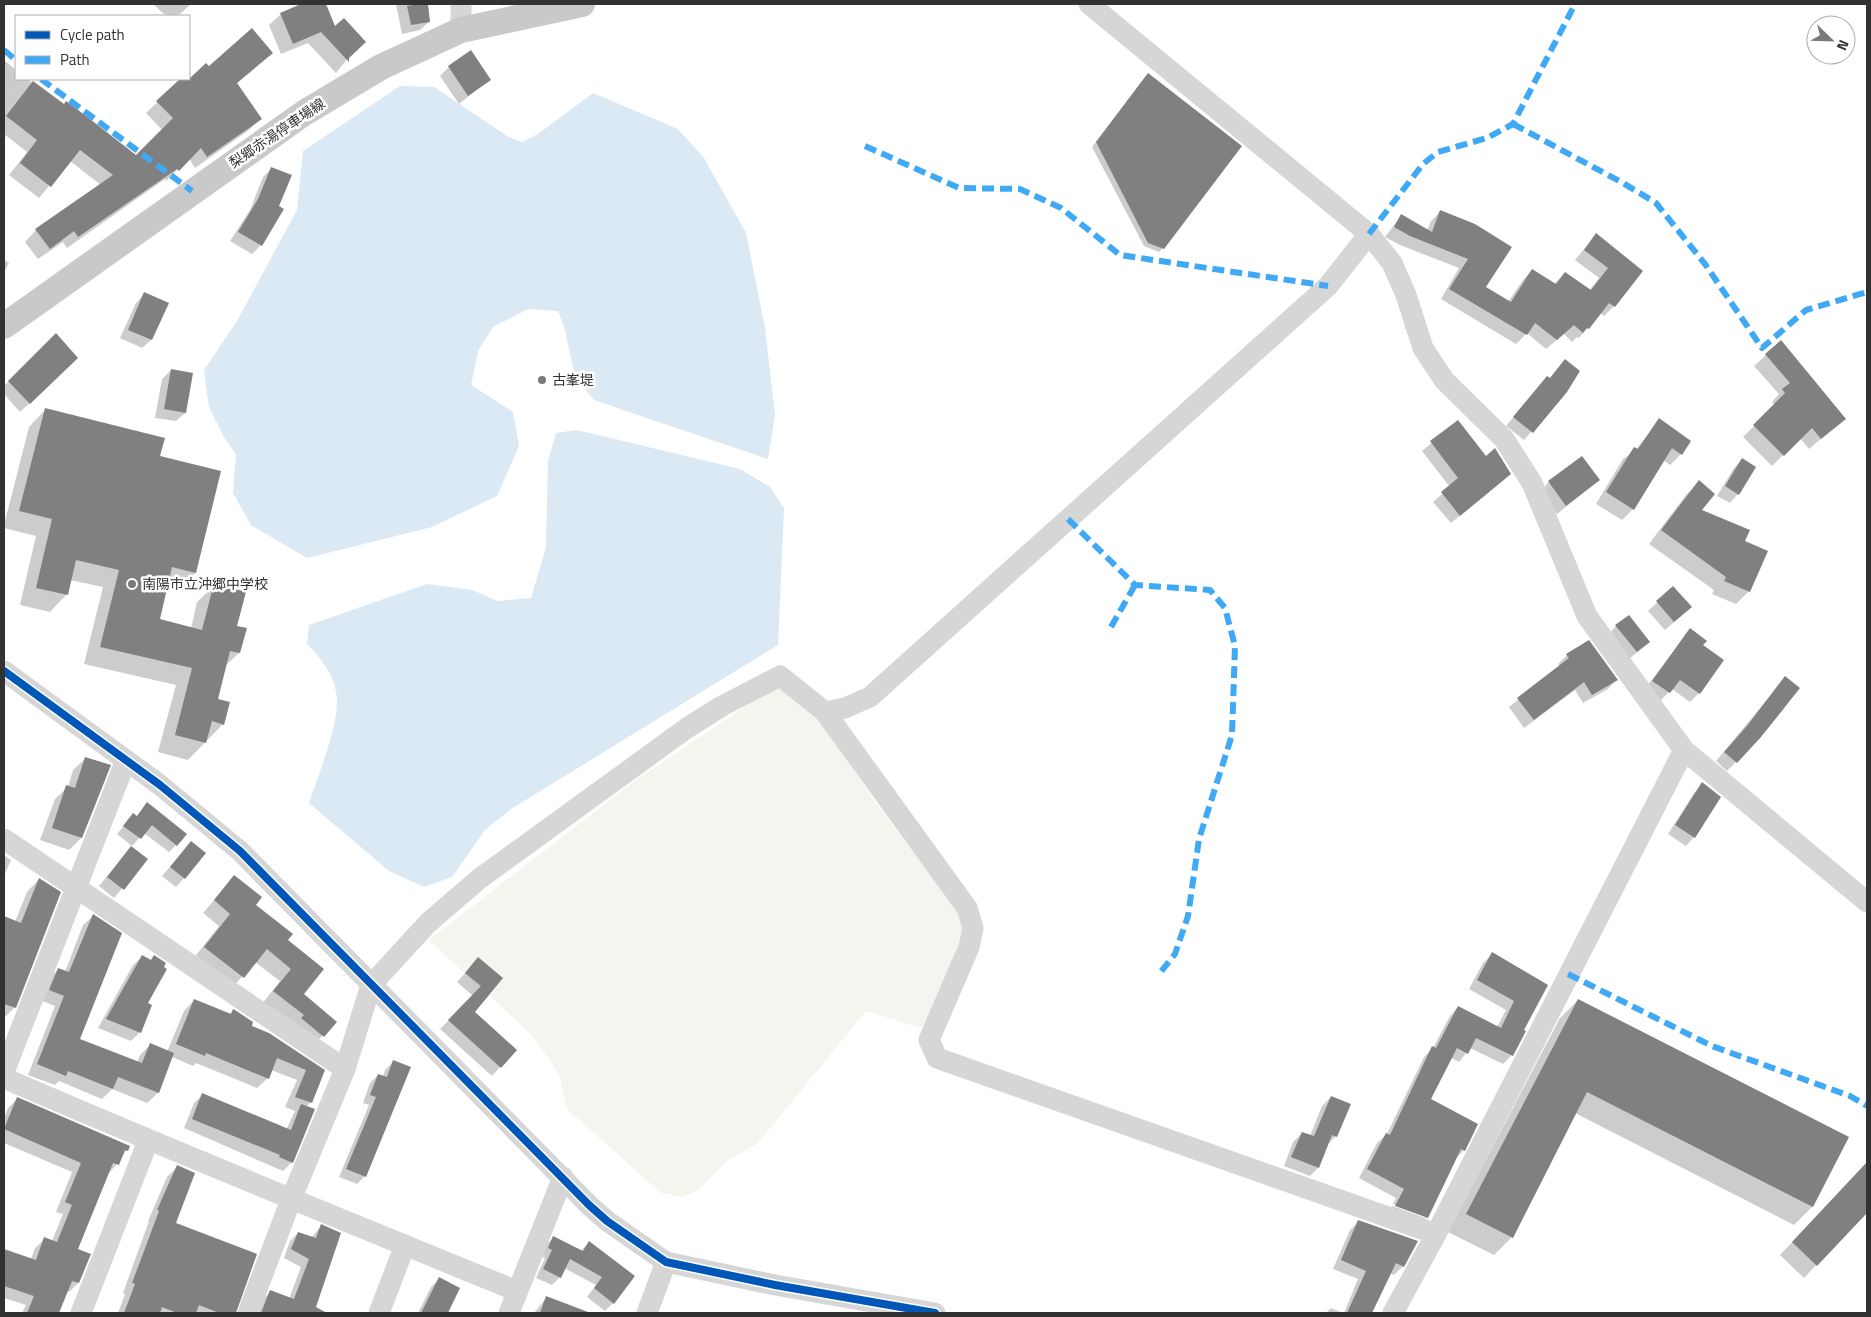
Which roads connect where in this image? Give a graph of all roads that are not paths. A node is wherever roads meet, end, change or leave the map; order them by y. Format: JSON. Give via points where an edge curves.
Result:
{"nodes":[{"id":1,"x":461,"y":4,"type":"edge"},
{"id":2,"x":582,"y":4,"type":"edge"},
{"id":3,"x":1089,"y":4,"type":"edge"},
{"id":4,"x":461,"y":30,"type":"junction"},
{"id":5,"x":1370,"y":234,"type":"junction"},
{"id":6,"x":4,"y":326,"type":"edge"},
{"id":7,"x":4,"y":671,"type":"edge"},
{"id":8,"x":825,"y":712,"type":"junction"},
{"id":9,"x":1684,"y":750,"type":"junction"},
{"id":10,"x":126,"y":760,"type":"junction"},
{"id":11,"x":4,"y":839,"type":"edge"},
{"id":12,"x":76,"y":887,"type":"junction"},
{"id":13,"x":1867,"y":902,"type":"edge"},
{"id":14,"x":371,"y":985,"type":"junction"},
{"id":15,"x":345,"y":1069,"type":"junction"},
{"id":16,"x":4,"y":1072,"type":"edge"},
{"id":17,"x":4,"y":1078,"type":"edge"},
{"id":18,"x":148,"y":1141,"type":"junction"},
{"id":19,"x":563,"y":1178,"type":"junction"},
{"id":20,"x":292,"y":1197,"type":"junction"},
{"id":21,"x":1436,"y":1234,"type":"junction"},
{"id":22,"x":405,"y":1245,"type":"junction"},
{"id":23,"x":666,"y":1262,"type":"junction"},
{"id":24,"x":517,"y":1291,"type":"junction"},
{"id":25,"x":82,"y":1313,"type":"edge"},
{"id":26,"x":248,"y":1313,"type":"edge"},
{"id":27,"x":378,"y":1313,"type":"edge"},
{"id":28,"x":509,"y":1313,"type":"edge"},
{"id":29,"x":647,"y":1313,"type":"edge"},
{"id":30,"x":935,"y":1313,"type":"edge"},
{"id":31,"x":1393,"y":1313,"type":"edge"}],
"edges":[{"from":1,"to":4,"type":"street"},
{"from":2,"to":4,"type":"main road","name":"梨郷赤湯停車場線"},
{"from":3,"to":5,"type":"street"},
{"from":4,"to":6,"type":"main road","name":"梨郷赤湯停車場線","via":[[381,66],[304,113]]},
{"from":5,"to":8,"type":"street","via":[[1328,286],[870,696],[845,708]]},
{"from":5,"to":9,"type":"street","via":[[1392,263],[1423,348],[1444,380],[1504,439],[1532,483],[1587,616]]},
{"from":7,"to":10,"type":"street"},
{"from":8,"to":14,"type":"street","via":[[780,676],[722,706],[479,880],[428,923]]},
{"from":8,"to":21,"type":"street","via":[[967,908],[973,928],[969,947],[929,1040],[937,1058]]},
{"from":9,"to":13,"type":"street"},
{"from":9,"to":21,"type":"street"},
{"from":10,"to":12,"type":"street"},
{"from":10,"to":14,"type":"street","via":[[240,851]]},
{"from":11,"to":12,"type":"street"},
{"from":12,"to":15,"type":"street"},
{"from":12,"to":16,"type":"street"},
{"from":14,"to":15,"type":"street"},
{"from":14,"to":19,"type":"street"},
{"from":15,"to":20,"type":"street"},
{"from":17,"to":18,"type":"street"},
{"from":18,"to":20,"type":"street"},
{"from":18,"to":25,"type":"street"},
{"from":19,"to":23,"type":"street","via":[[607,1221]]},
{"from":19,"to":24,"type":"street"},
{"from":20,"to":22,"type":"street"},
{"from":20,"to":26,"type":"street"},
{"from":21,"to":31,"type":"street"},
{"from":22,"to":24,"type":"street"},
{"from":22,"to":27,"type":"street"},
{"from":23,"to":29,"type":"street"},
{"from":23,"to":30,"type":"street"},
{"from":24,"to":28,"type":"street"}]}
